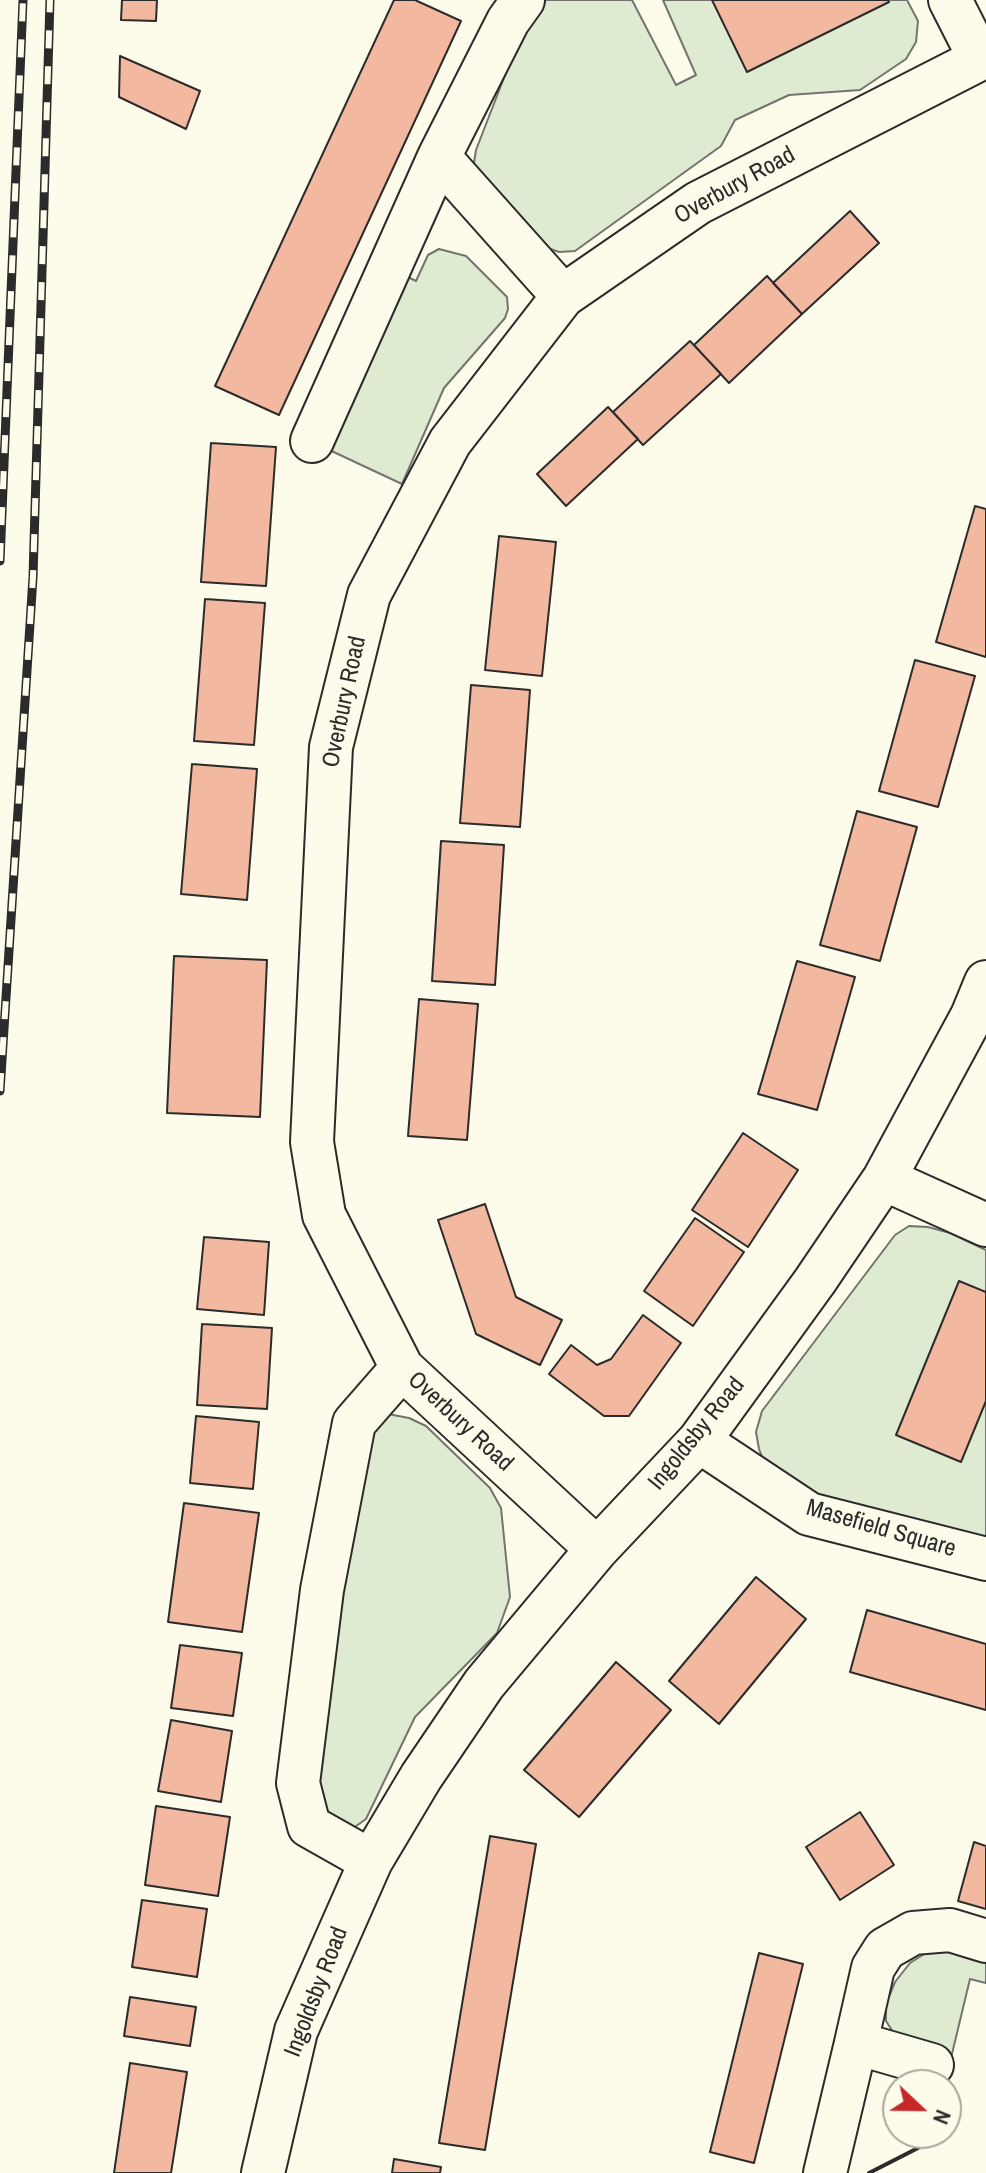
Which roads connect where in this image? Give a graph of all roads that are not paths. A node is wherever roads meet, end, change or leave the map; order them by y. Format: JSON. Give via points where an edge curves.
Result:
{"nodes":[{"id":1,"x":523,"y":0,"type":"edge"},
{"id":2,"x":950,"y":0,"type":"edge"},
{"id":3,"x":983,"y":58,"type":"edge"},
{"id":4,"x":439,"y":157,"type":"junction"},
{"id":5,"x":563,"y":296,"type":"junction"},
{"id":6,"x":312,"y":441,"type":"dead end"},
{"id":7,"x":986,"y":982,"type":"edge"},
{"id":8,"x":884,"y":1179,"type":"junction"},
{"id":9,"x":986,"y":1225,"type":"edge"},
{"id":10,"x":402,"y":1368,"type":"junction"},
{"id":11,"x":699,"y":1441,"type":"junction"},
{"id":12,"x":597,"y":1549,"type":"junction"},
{"id":13,"x":986,"y":1559,"type":"edge"},
{"id":14,"x":371,"y":1861,"type":"junction"},
{"id":15,"x":986,"y":1941,"type":"edge"},
{"id":16,"x":856,"y":2043,"type":"junction"},
{"id":17,"x":932,"y":2065,"type":"dead end"},
{"id":18,"x":263,"y":2173,"type":"edge"},
{"id":19,"x":825,"y":2173,"type":"edge"}],
"edges":[{"from":1,"to":4,"type":"street"},
{"from":2,"to":3,"type":"street"},
{"from":3,"to":5,"type":"street","name":"Overbury Road","via":[[698,203]]},
{"from":4,"to":5,"type":"street"},
{"from":4,"to":6,"type":"street"},
{"from":5,"to":10,"type":"street","name":"Overbury Road","via":[[450,442],[369,595],[331,747],[312,1142],[324,1215]]},
{"from":7,"to":8,"type":"street","name":"Ingoldsby Road"},
{"from":8,"to":9,"type":"street"},
{"from":8,"to":11,"type":"street","name":"Ingoldsby Road"},
{"from":10,"to":12,"type":"street","name":"Overbury Road"},
{"from":10,"to":14,"type":"street","via":[[354,1423],[322,1590],[298,1783],[309,1826]]},
{"from":11,"to":12,"type":"street","name":"Ingoldsby Road"},
{"from":11,"to":13,"type":"street","name":"Masefield Square","via":[[809,1514]]},
{"from":12,"to":14,"type":"street","name":"Ingoldsby Road","via":[[484,1684]]},
{"from":14,"to":18,"type":"street","name":"Ingoldsby Road","via":[[296,2031]]},
{"from":15,"to":16,"type":"street","via":[[950,1930],[913,1933],[885,1949],[873,1968]]},
{"from":16,"to":17,"type":"street"},
{"from":16,"to":19,"type":"street"}]}
